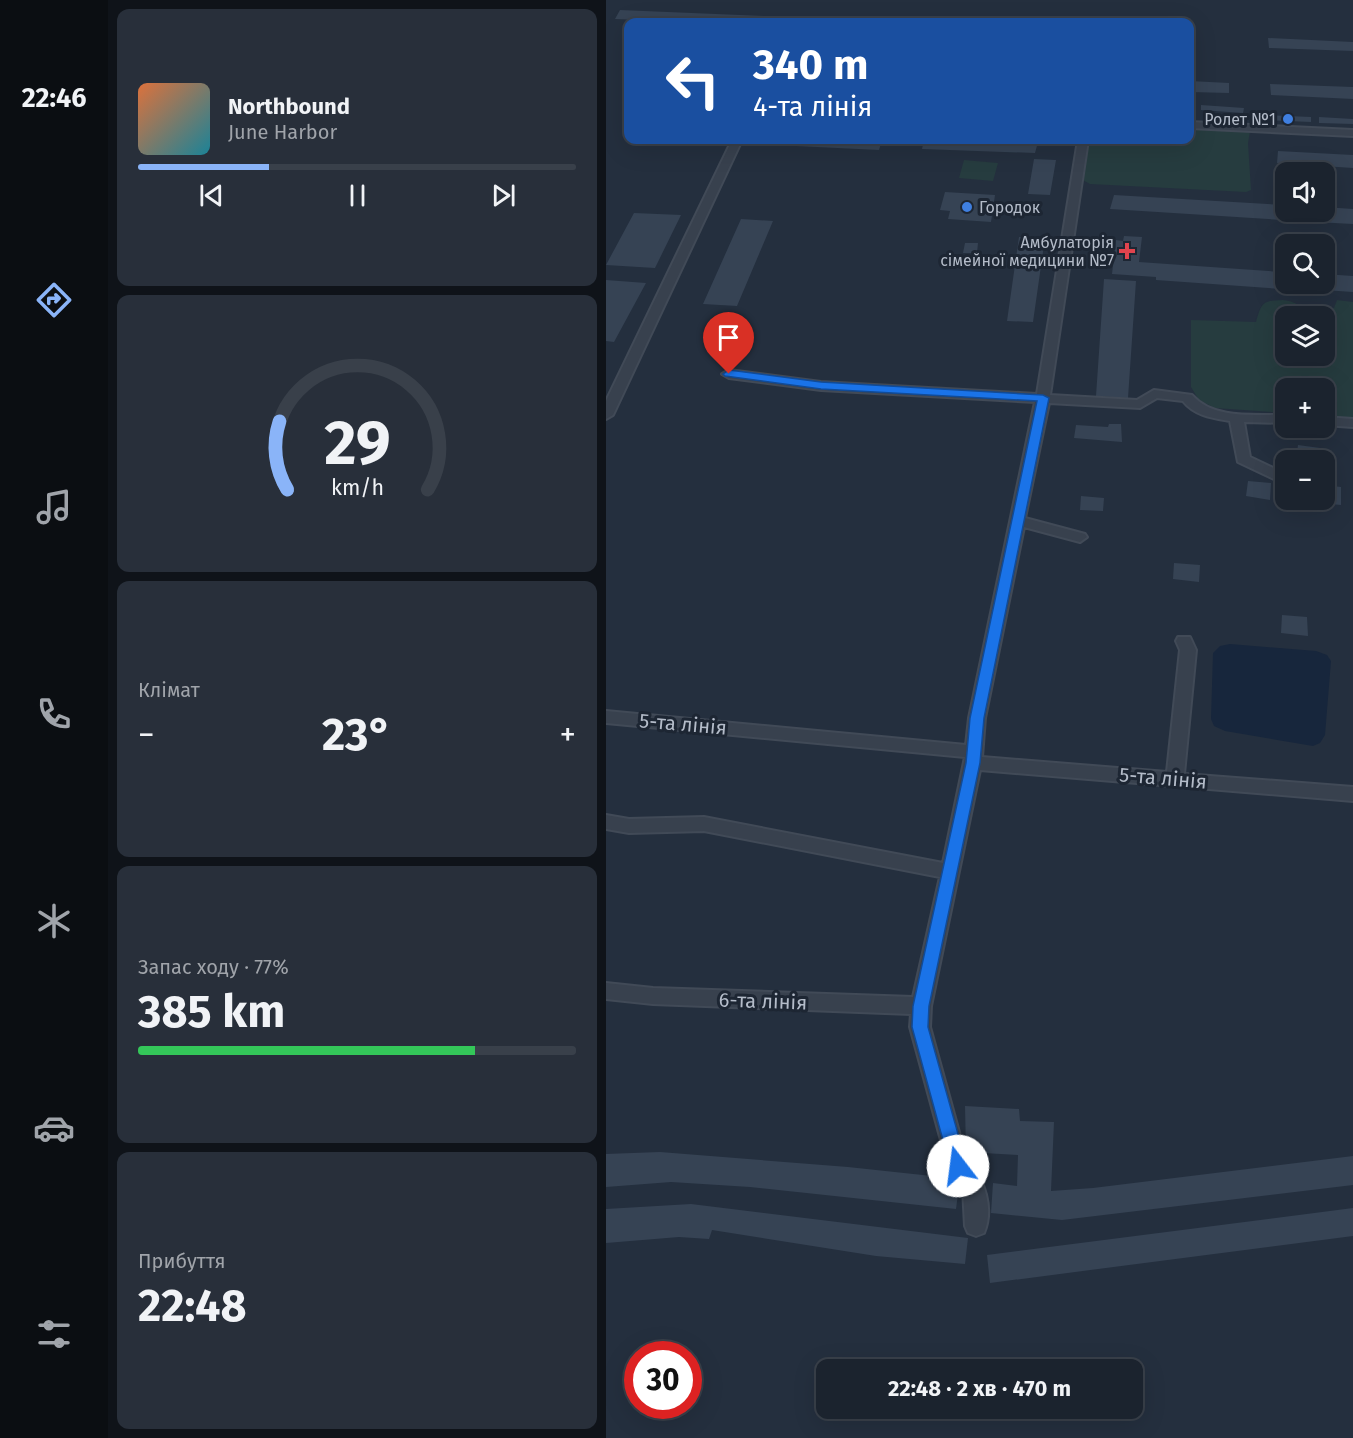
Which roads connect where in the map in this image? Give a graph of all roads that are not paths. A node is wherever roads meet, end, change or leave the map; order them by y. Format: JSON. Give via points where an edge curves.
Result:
{"nodes":[{"id":1,"x":1194,"y":125,"type":"edge"},
{"id":2,"x":1353,"y":133,"type":"edge"},
{"id":3,"x":735,"y":144,"type":"edge"},
{"id":4,"x":1082,"y":144,"type":"edge"},
{"id":5,"x":729,"y":374,"type":"dead end"},
{"id":6,"x":1043,"y":398,"type":"junction"},
{"id":7,"x":606,"y":415,"type":"edge"},
{"id":8,"x":1236,"y":418,"type":"junction"},
{"id":9,"x":1275,"y":419,"type":"edge"},
{"id":10,"x":1335,"y":422,"type":"edge"},
{"id":11,"x":1353,"y":423,"type":"edge"},
{"id":12,"x":1275,"y":474,"type":"edge"},
{"id":13,"x":1018,"y":521,"type":"junction"},
{"id":14,"x":1080,"y":537,"type":"dead end"},
{"id":15,"x":1184,"y":640,"type":"dead end"},
{"id":16,"x":606,"y":717,"type":"edge"},
{"id":17,"x":974,"y":758,"type":"junction"},
{"id":18,"x":1174,"y":779,"type":"junction"},
{"id":19,"x":1353,"y":794,"type":"edge"},
{"id":20,"x":606,"y":822,"type":"edge"},
{"id":21,"x":950,"y":872,"type":"junction"},
{"id":22,"x":606,"y":991,"type":"edge"},
{"id":23,"x":921,"y":1006,"type":"junction"},
{"id":24,"x":976,"y":1226,"type":"dead end"}],
"edges":[{"from":1,"to":2,"type":"street"},
{"from":3,"to":7,"type":"street"},
{"from":4,"to":6,"type":"street"},
{"from":5,"to":6,"type":"street","via":[[821,386]]},
{"from":6,"to":8,"type":"street","via":[[1140,404],[1154,394],[1174,395],[1187,398],[1212,414]]},
{"from":6,"to":13,"type":"street"},
{"from":8,"to":9,"type":"street"},
{"from":8,"to":12,"type":"street","via":[[1243,459]]},
{"from":10,"to":11,"type":"street"},
{"from":13,"to":14,"type":"street"},
{"from":13,"to":17,"type":"street","via":[[977,718]]},
{"from":15,"to":18,"type":"street","via":[[1188,650]]},
{"from":16,"to":17,"type":"street","name":"5-та лінія"},
{"from":17,"to":18,"type":"street","name":"5-та лінія"},
{"from":17,"to":21,"type":"street"},
{"from":18,"to":19,"type":"street","name":"5-та лінія"},
{"from":20,"to":21,"type":"street","via":[[629,826],[704,824]]},
{"from":21,"to":23,"type":"street"},
{"from":22,"to":23,"type":"street","name":"6-та лінія"},
{"from":23,"to":24,"type":"street","via":[[920,1027],[958,1166],[968,1174],[976,1190]]}]}
